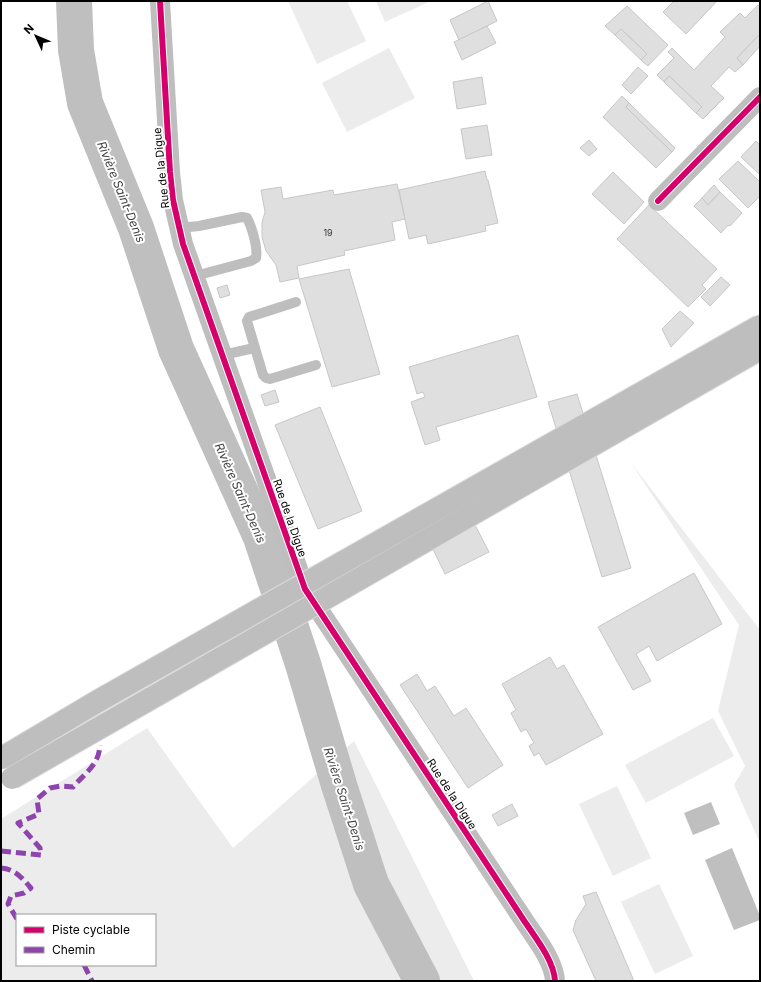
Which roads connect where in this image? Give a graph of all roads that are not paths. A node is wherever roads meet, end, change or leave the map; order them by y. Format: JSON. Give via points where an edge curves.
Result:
{"nodes":[{"id":1,"x":160,"y":1,"type":"edge"},
{"id":2,"x":760,"y":97,"type":"edge"},
{"id":3,"x":658,"y":201,"type":"dead end"},
{"id":4,"x":179,"y":228,"type":"junction"},
{"id":5,"x":195,"y":276,"type":"junction"},
{"id":6,"x":296,"y":302,"type":"dead end"},
{"id":7,"x":760,"y":326,"type":"edge"},
{"id":8,"x":254,"y":348,"type":"junction"},
{"id":9,"x":760,"y":349,"type":"edge"},
{"id":10,"x":223,"y":355,"type":"junction"},
{"id":11,"x":316,"y":365,"type":"dead end"},
{"id":12,"x":2,"y":758,"type":"edge"},
{"id":13,"x":12,"y":778,"type":"dead end"},
{"id":14,"x":557,"y":979,"type":"edge"}],
"edges":[{"from":1,"to":4,"type":"street","name":"Rue de la Digue","via":[[172,200]]},
{"from":2,"to":3,"type":"street"},
{"from":4,"to":5,"type":"street","name":"Rue de la Digue"},
{"from":4,"to":5,"type":"lane","via":[[242,217],[250,222],[256,258]]},
{"from":5,"to":10,"type":"street","name":"Rue de la Digue"},
{"from":6,"to":8,"type":"lane","via":[[249,317],[247,321]]},
{"from":7,"to":12,"type":"main road","bridge":true},
{"from":8,"to":10,"type":"lane"},
{"from":8,"to":11,"type":"lane","via":[[266,378]]},
{"from":9,"to":13,"type":"main road","bridge":true},
{"from":10,"to":14,"type":"street","name":"Rue de la Digue","via":[[305,589],[523,919]]}]}
